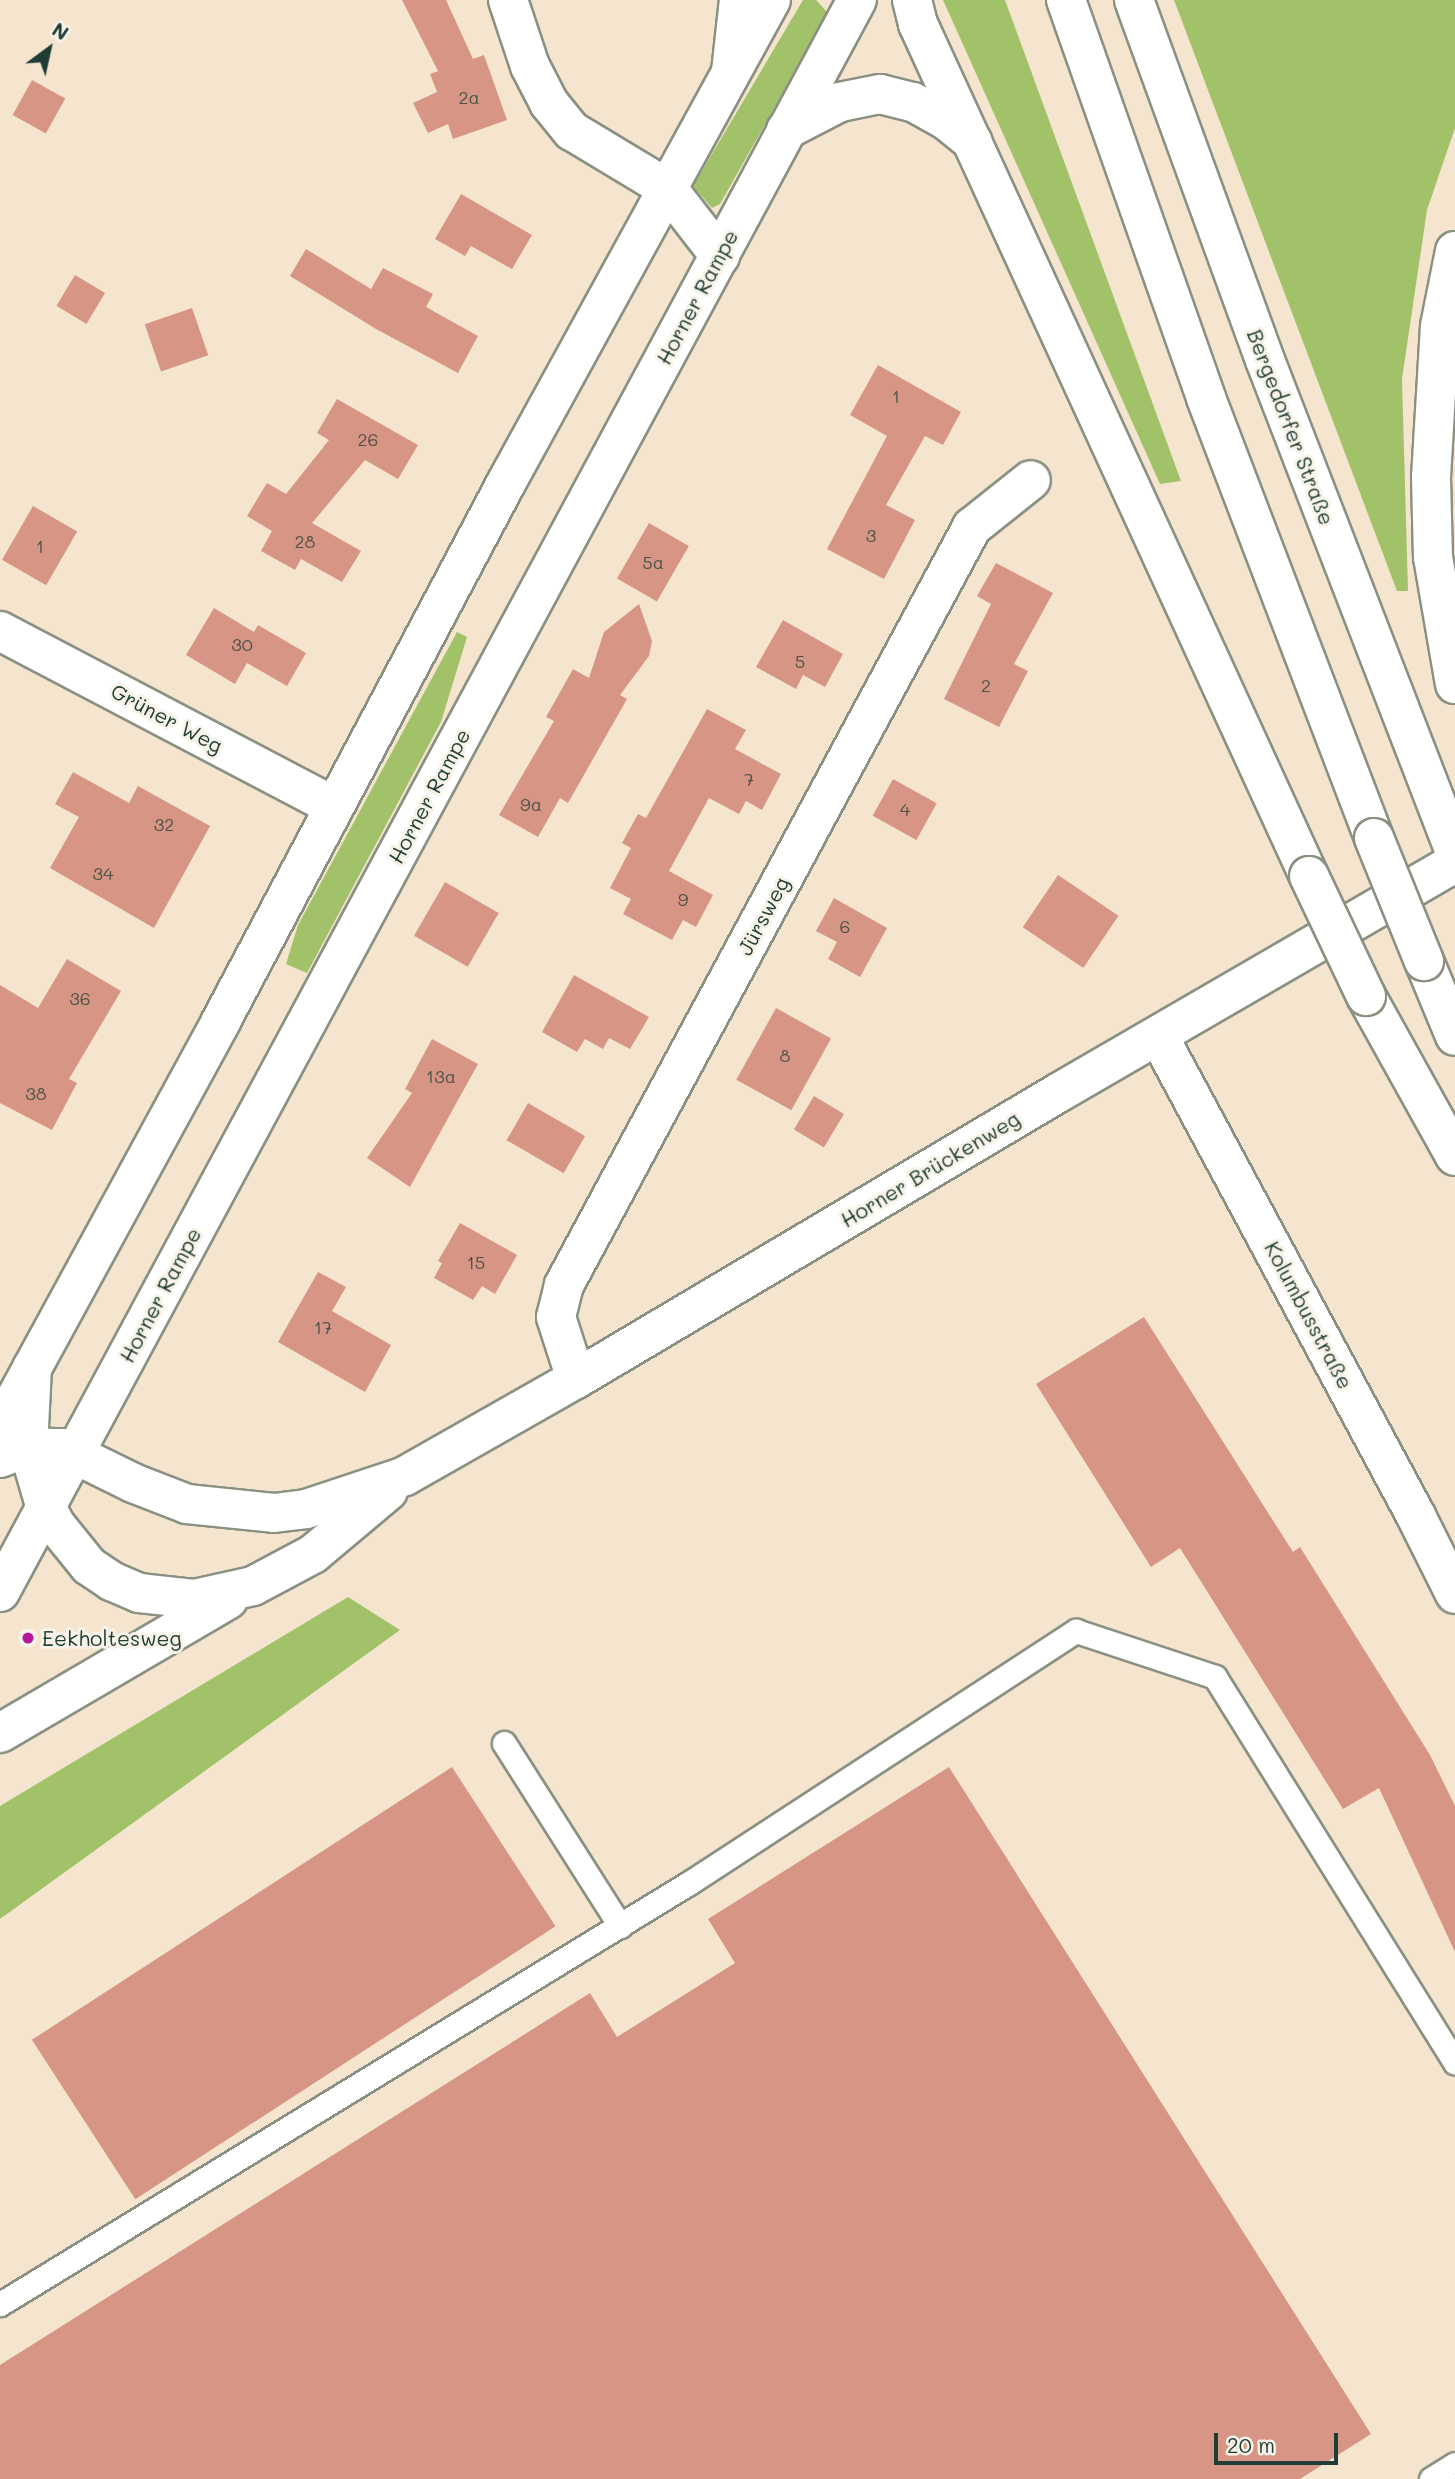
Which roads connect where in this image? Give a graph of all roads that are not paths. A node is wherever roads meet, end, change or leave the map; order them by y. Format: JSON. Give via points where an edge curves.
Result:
{"nodes":[{"id":1,"x":508,"y":0,"type":"edge"},
{"id":2,"x":739,"y":0,"type":"edge"},
{"id":3,"x":771,"y":0,"type":"edge"},
{"id":4,"x":858,"y":0,"type":"edge"},
{"id":5,"x":912,"y":0,"type":"edge"},
{"id":6,"x":1066,"y":0,"type":"edge"},
{"id":7,"x":1133,"y":0,"type":"edge"},
{"id":8,"x":731,"y":72,"type":"junction"},
{"id":9,"x":786,"y":130,"type":"junction"},
{"id":10,"x":974,"y":143,"type":"junction"},
{"id":11,"x":668,"y":189,"type":"junction"},
{"id":12,"x":1455,"y":251,"type":"edge"},
{"id":13,"x":720,"y":256,"type":"junction"},
{"id":14,"x":1031,"y":480,"type":"dead end"},
{"id":15,"x":0,"y":631,"type":"edge"},
{"id":16,"x":1455,"y":684,"type":"edge"},
{"id":17,"x":333,"y":806,"type":"junction"},
{"id":18,"x":1455,"y":852,"type":"edge"},
{"id":19,"x":1455,"y":863,"type":"edge"},
{"id":20,"x":1158,"y":1037,"type":"junction"},
{"id":21,"x":1455,"y":1037,"type":"edge"},
{"id":22,"x":1455,"y":1156,"type":"edge"},
{"id":23,"x":576,"y":1379,"type":"junction"},
{"id":24,"x":9,"y":1444,"type":"edge"},
{"id":25,"x":75,"y":1453,"type":"junction"},
{"id":26,"x":405,"y":1476,"type":"junction"},
{"id":27,"x":47,"y":1507,"type":"junction"},
{"id":28,"x":253,"y":1586,"type":"junction"},
{"id":29,"x":0,"y":1592,"type":"edge"},
{"id":30,"x":1455,"y":1594,"type":"edge"},
{"id":31,"x":0,"y":1733,"type":"edge"},
{"id":32,"x":504,"y":1744,"type":"dead end"},
{"id":33,"x":620,"y":1926,"type":"junction"},
{"id":34,"x":1455,"y":2062,"type":"edge"},
{"id":35,"x":0,"y":2304,"type":"edge"},
{"id":36,"x":1455,"y":2464,"type":"edge"},
{"id":37,"x":1431,"y":2479,"type":"edge"}],
"edges":[{"from":1,"to":11,"type":"main road","via":[[530,65],[549,103],[572,131]]},
{"from":2,"to":8,"type":"main road"},
{"from":3,"to":8,"type":"main road"},
{"from":4,"to":9,"type":"main road","name":"Horner Rampe"},
{"from":5,"to":10,"type":"main road","via":[[918,24]]},
{"from":6,"to":21,"type":"main road","bridge":true,"via":[[1206,398]]},
{"from":7,"to":18,"type":"main road","name":"Bergedorfer Straße","via":[[1265,360]]},
{"from":8,"to":11,"type":"main road"},
{"from":9,"to":10,"type":"main road","via":[[840,102],[887,95],[927,110]]},
{"from":9,"to":13,"type":"main road","name":"Horner Rampe"},
{"from":10,"to":22,"type":"main road","bridge":true,"via":[[1366,996]]},
{"from":11,"to":13,"type":"main road"},
{"from":11,"to":17,"type":"main road"},
{"from":12,"to":16,"type":"main road","via":[[1440,326],[1430,477],[1433,557]]},
{"from":13,"to":25,"type":"main road","name":"Horner Rampe"},
{"from":14,"to":23,"type":"main road","name":"Jürsweg","via":[[971,527],[564,1284],[556,1317]]},
{"from":15,"to":17,"type":"main road","name":"Grüner Weg"},
{"from":17,"to":24,"type":"main road","via":[[32,1368]]},
{"from":19,"to":20,"type":"main road","name":"Horner Brückenweg"},
{"from":20,"to":23,"type":"main road","name":"Horner Brückenweg"},
{"from":20,"to":30,"type":"main road","name":"Kolumbusstraße"},
{"from":23,"to":26,"type":"main road","name":"Horner Brückenweg"},
{"from":24,"to":25,"type":"main road","name":"Horner Brückenweg"},
{"from":24,"to":27,"type":"main road","name":"Horner Brückenweg"},
{"from":25,"to":26,"type":"main road","name":"Horner Brückenweg","via":[[187,1504],[246,1512],[306,1509]]},
{"from":25,"to":27,"type":"main road","name":"Horner Rampe"},
{"from":26,"to":28,"type":"main road","name":"Horner Brückenweg","via":[[313,1554]]},
{"from":27,"to":28,"type":"main road","name":"Horner Brückenweg","via":[[71,1547],[89,1566],[139,1593],[194,1600]]},
{"from":27,"to":29,"type":"main road","name":"Horner Rampe"},
{"from":28,"to":31,"type":"main road","name":"Horner Brückenweg"},
{"from":32,"to":33,"type":"lane"},
{"from":33,"to":34,"type":"lane","via":[[1076,1631],[1215,1677]]},
{"from":33,"to":35,"type":"lane"},
{"from":36,"to":37,"type":"lane"}]}
